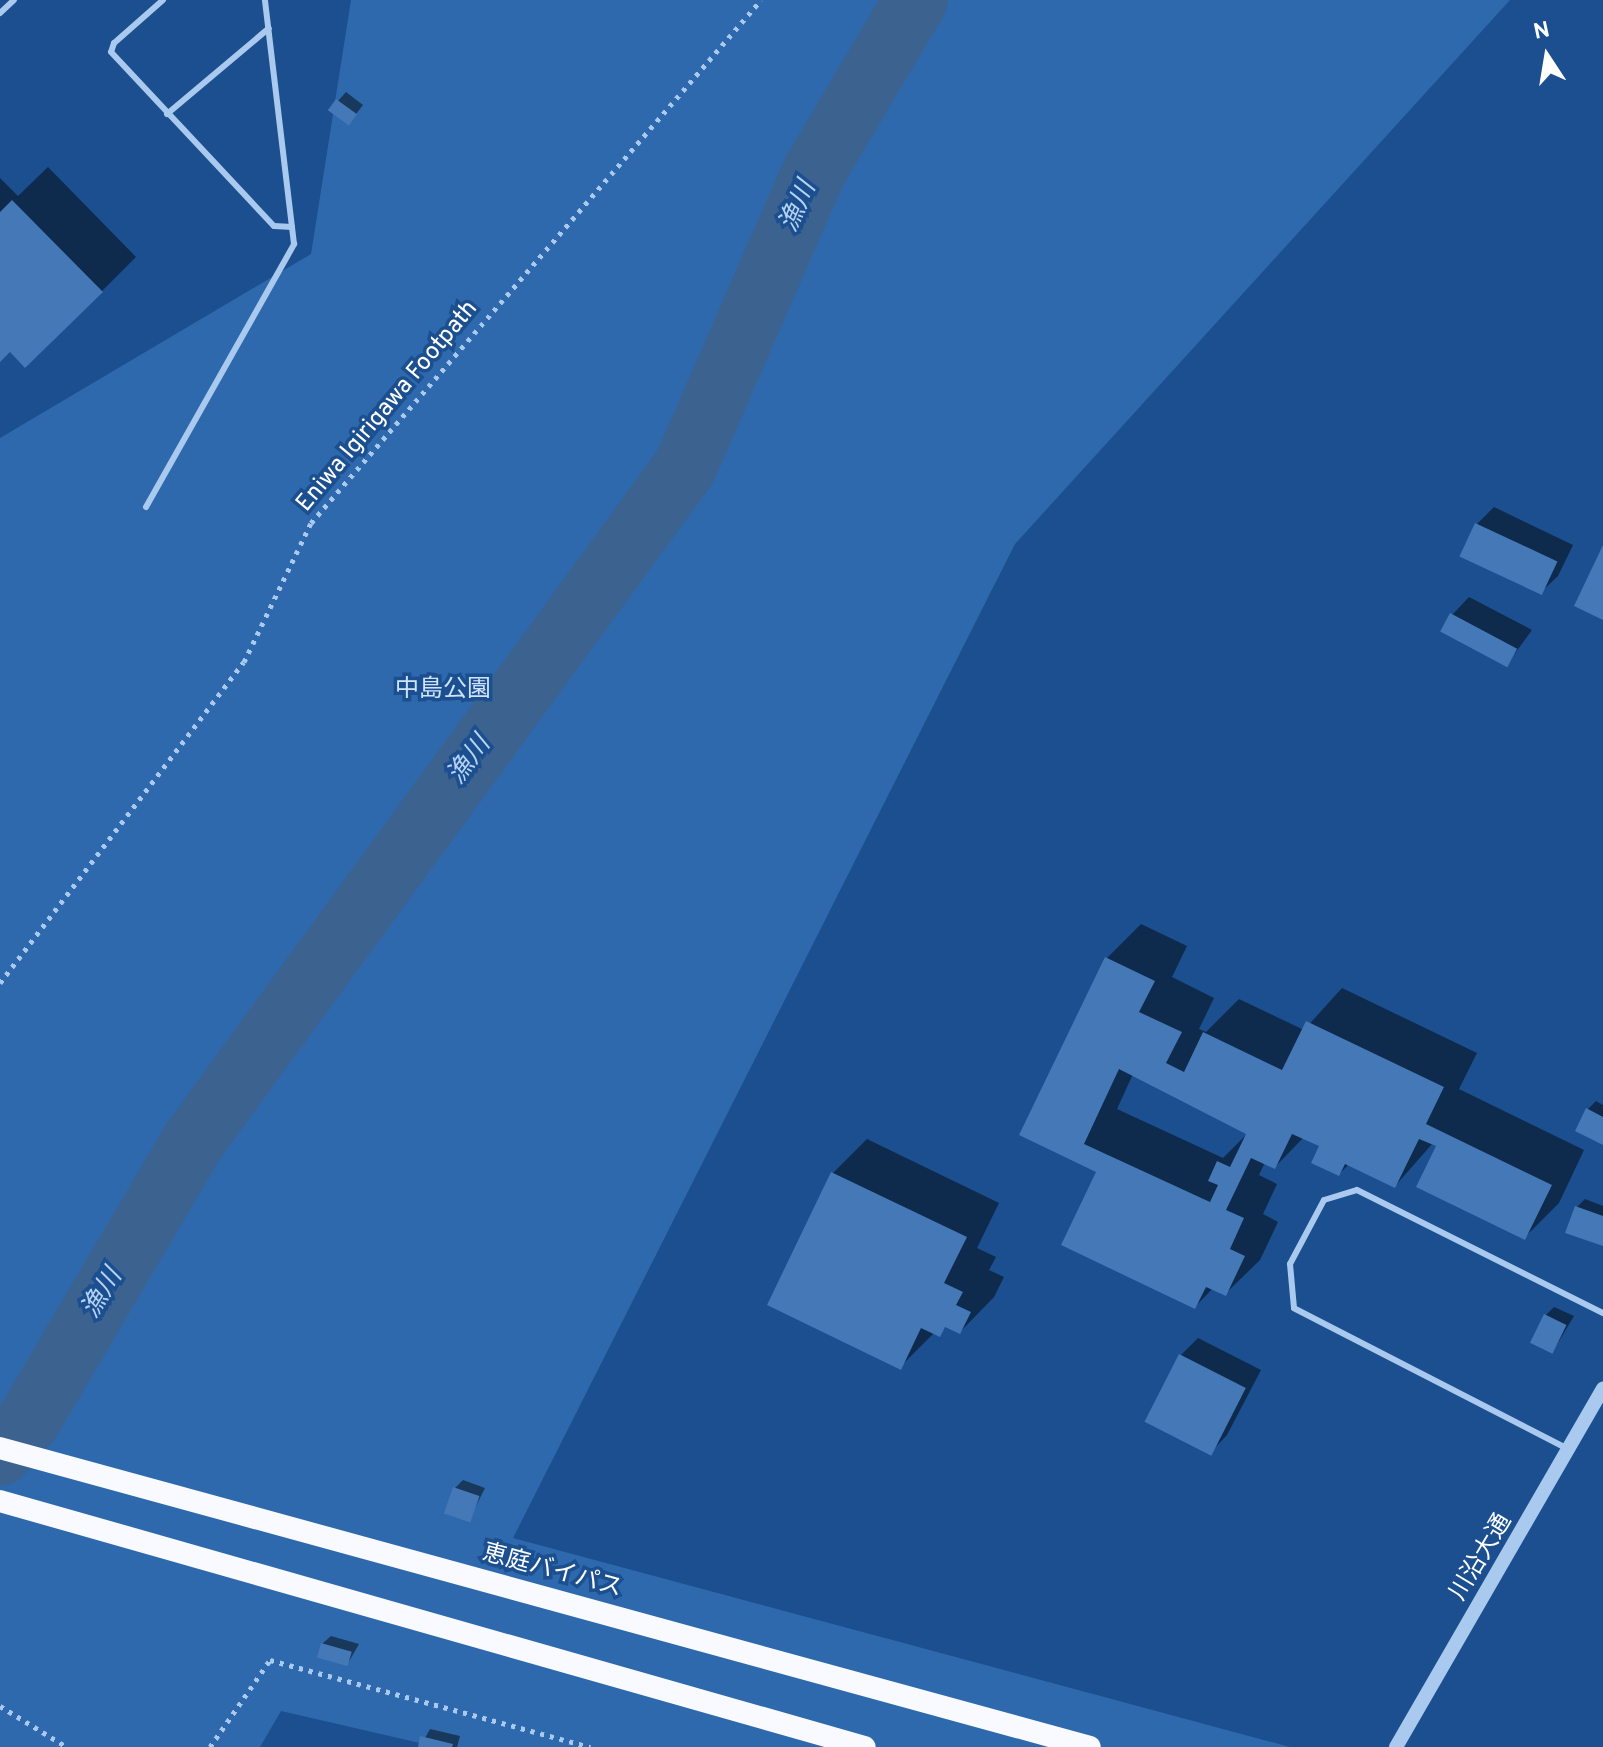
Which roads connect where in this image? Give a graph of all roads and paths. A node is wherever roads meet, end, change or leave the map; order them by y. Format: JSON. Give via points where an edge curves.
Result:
{"nodes":[{"id":1,"x":14,"y":0,"type":"edge"},
{"id":2,"x":163,"y":0,"type":"edge"},
{"id":3,"x":265,"y":0,"type":"edge"},
{"id":4,"x":761,"y":0,"type":"edge"},
{"id":5,"x":0,"y":13,"type":"edge"},
{"id":6,"x":269,"y":28,"type":"junction"},
{"id":7,"x":167,"y":114,"type":"junction"},
{"id":8,"x":292,"y":227,"type":"junction"},
{"id":9,"x":146,"y":507,"type":"dead end"},
{"id":10,"x":0,"y":983,"type":"edge"},
{"id":11,"x":1603,"y":1313,"type":"edge"},
{"id":12,"x":1603,"y":1389,"type":"edge"},
{"id":13,"x":0,"y":1448,"type":"edge"},
{"id":14,"x":1571,"y":1451,"type":"junction"},
{"id":15,"x":0,"y":1501,"type":"edge"},
{"id":16,"x":0,"y":1706,"type":"edge"},
{"id":17,"x":67,"y":1747,"type":"edge"},
{"id":18,"x":210,"y":1747,"type":"edge"},
{"id":19,"x":590,"y":1747,"type":"edge"},
{"id":20,"x":865,"y":1747,"type":"edge"},
{"id":21,"x":1090,"y":1747,"type":"edge"},
{"id":22,"x":1396,"y":1747,"type":"edge"}],
"edges":[{"from":1,"to":5,"type":"lane"},
{"from":2,"to":7,"type":"lane","via":[[114,43],[111,52]]},
{"from":3,"to":6,"type":"lane"},
{"from":4,"to":10,"type":"path","name":"Eniwa Igirigawa Footpath","via":[[311,523],[244,662]]},
{"from":6,"to":7,"type":"lane"},
{"from":6,"to":8,"type":"lane"},
{"from":7,"to":8,"type":"lane","via":[[274,226]]},
{"from":8,"to":9,"type":"lane","via":[[294,244]]},
{"from":11,"to":14,"type":"lane","via":[[1357,1190],[1324,1200],[1290,1264],[1294,1308]]},
{"from":12,"to":14,"type":"street","name":"川沿大通"},
{"from":13,"to":21,"type":"highway","name":"恵庭バイパス"},
{"from":14,"to":22,"type":"street","name":"川沿大通"},
{"from":15,"to":20,"type":"highway"},
{"from":16,"to":17,"type":"path"},
{"from":18,"to":19,"type":"path","via":[[270,1660]]}]}
